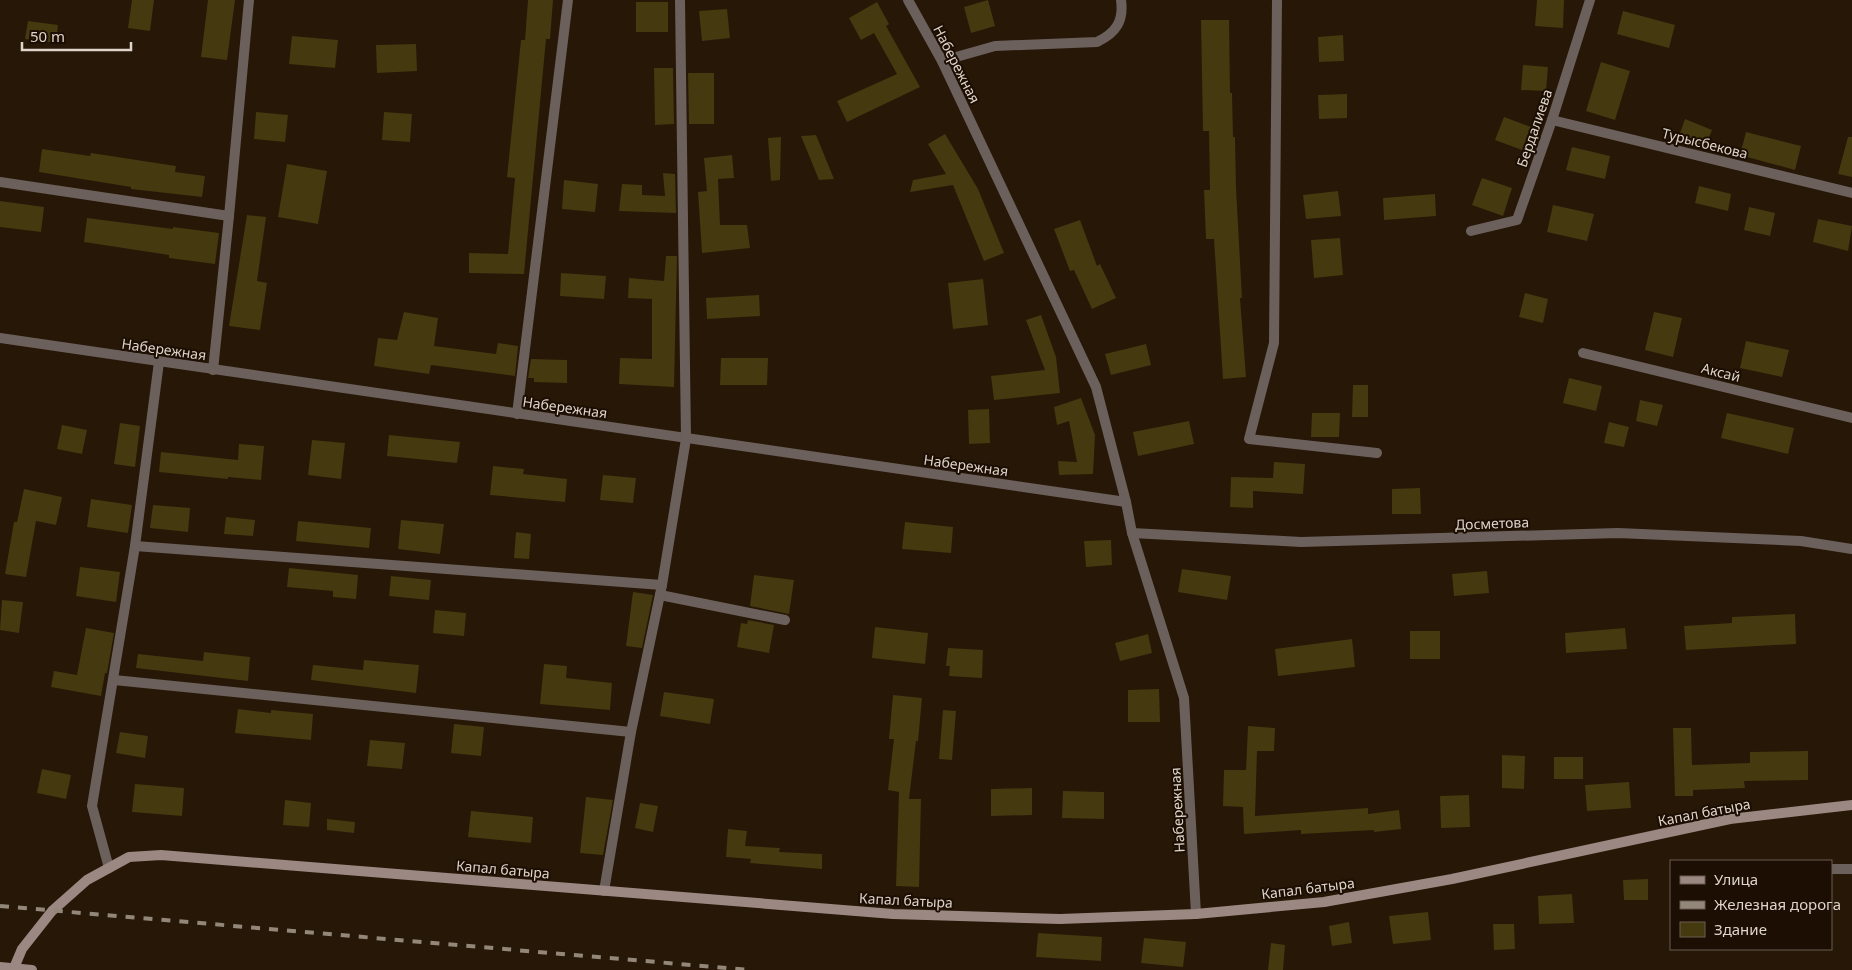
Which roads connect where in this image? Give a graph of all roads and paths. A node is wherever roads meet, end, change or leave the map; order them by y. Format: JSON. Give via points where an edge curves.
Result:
{"nodes":[{"id":1,"x":249,"y":0,"type":"edge"},
{"id":2,"x":568,"y":0,"type":"edge"},
{"id":3,"x":680,"y":0,"type":"edge"},
{"id":4,"x":908,"y":0,"type":"edge"},
{"id":5,"x":1121,"y":0,"type":"edge"},
{"id":6,"x":1277,"y":0,"type":"edge"},
{"id":7,"x":1590,"y":0,"type":"edge"},
{"id":8,"x":942,"y":61,"type":"junction"},
{"id":9,"x":1552,"y":120,"type":"junction"},
{"id":10,"x":0,"y":182,"type":"edge"},
{"id":11,"x":1852,"y":194,"type":"edge"},
{"id":12,"x":230,"y":216,"type":"junction"},
{"id":13,"x":1471,"y":231,"type":"dead end"},
{"id":14,"x":0,"y":338,"type":"edge"},
{"id":15,"x":1583,"y":353,"type":"dead end"},
{"id":16,"x":160,"y":362,"type":"junction"},
{"id":17,"x":213,"y":370,"type":"junction"},
{"id":18,"x":517,"y":414,"type":"junction"},
{"id":19,"x":1852,"y":418,"type":"edge"},
{"id":20,"x":686,"y":439,"type":"junction"},
{"id":21,"x":1376,"y":453,"type":"dead end"},
{"id":22,"x":1126,"y":502,"type":"junction"},
{"id":23,"x":1132,"y":533,"type":"junction"},
{"id":24,"x":135,"y":546,"type":"junction"},
{"id":25,"x":1852,"y":549,"type":"edge"},
{"id":26,"x":661,"y":590,"type":"junction"},
{"id":27,"x":785,"y":620,"type":"dead end"},
{"id":28,"x":114,"y":680,"type":"junction"},
{"id":29,"x":631,"y":732,"type":"junction"},
{"id":30,"x":1852,"y":805,"type":"edge"},
{"id":31,"x":109,"y":868,"type":"junction"},
{"id":32,"x":1832,"y":869,"type":"edge"},
{"id":33,"x":1852,"y":869,"type":"edge"},
{"id":34,"x":604,"y":891,"type":"junction"},
{"id":35,"x":1196,"y":914,"type":"junction"},
{"id":36,"x":0,"y":967,"type":"edge"},
{"id":37,"x":14,"y":968,"type":"junction"},
{"id":38,"x":32,"y":970,"type":"edge"}],
"edges":[{"from":1,"to":12,"type":"street"},
{"from":2,"to":18,"type":"street"},
{"from":3,"to":20,"type":"street"},
{"from":4,"to":8,"type":"street","name":"Набережная"},
{"from":5,"to":8,"type":"street","via":[[1119,22],[1111,36],[1097,42],[995,46]]},
{"from":6,"to":21,"type":"street","via":[[1274,343],[1249,439]]},
{"from":7,"to":9,"type":"street","name":"Бердалиева"},
{"from":8,"to":22,"type":"street","name":"Набережная","via":[[1096,387]]},
{"from":9,"to":11,"type":"street","name":"Турысбекова"},
{"from":9,"to":13,"type":"street","name":"Бердалиева","via":[[1517,220]]},
{"from":10,"to":12,"type":"street"},
{"from":12,"to":17,"type":"street"},
{"from":14,"to":16,"type":"street","name":"Набережная"},
{"from":15,"to":19,"type":"street","name":"Аксай"},
{"from":16,"to":17,"type":"street","name":"Набережная"},
{"from":16,"to":24,"type":"street"},
{"from":17,"to":18,"type":"street","name":"Набережная"},
{"from":18,"to":20,"type":"street","name":"Набережная"},
{"from":20,"to":22,"type":"street","name":"Набережная"},
{"from":20,"to":26,"type":"street"},
{"from":22,"to":23,"type":"street","name":"Набережная"},
{"from":23,"to":25,"type":"street","name":"Досметова","via":[[1301,542],[1618,533],[1800,541]]},
{"from":23,"to":35,"type":"street","name":"Набережная","via":[[1184,698]]},
{"from":24,"to":26,"type":"street"},
{"from":24,"to":28,"type":"street"},
{"from":26,"to":27,"type":"street"},
{"from":26,"to":29,"type":"street"},
{"from":28,"to":29,"type":"street"},
{"from":28,"to":31,"type":"street","via":[[92,806]]},
{"from":29,"to":34,"type":"street"},
{"from":30,"to":35,"type":"main road","name":"Капал батыра","via":[[1730,819],[1452,879],[1324,902]]},
{"from":31,"to":34,"type":"main road","name":"Капал батыра","via":[[129,857],[161,855]]},
{"from":31,"to":37,"type":"main road","name":"Капал батыра","via":[[87,880],[52,911],[22,949]]},
{"from":32,"to":33,"type":"street"},
{"from":34,"to":35,"type":"main road","name":"Капал батыра","via":[[893,914],[1060,919]]},
{"from":36,"to":37,"type":"main road"},
{"from":37,"to":38,"type":"main road"}]}
